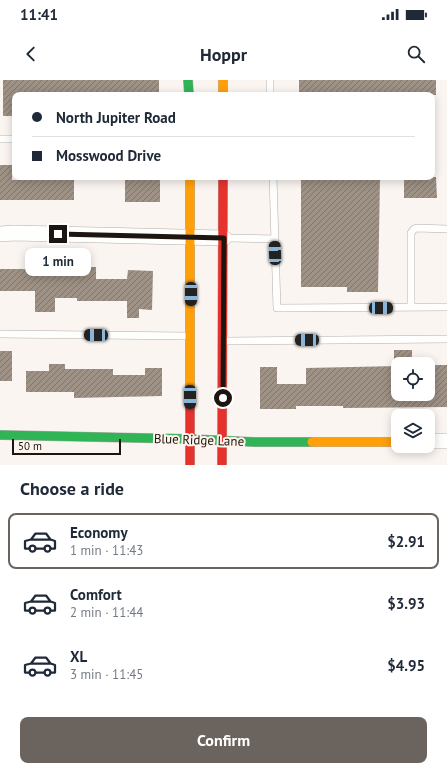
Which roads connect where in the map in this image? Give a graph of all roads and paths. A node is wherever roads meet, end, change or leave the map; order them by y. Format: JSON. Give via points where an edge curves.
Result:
{"nodes":[{"id":1,"x":188,"y":80,"type":"edge"},
{"id":2,"x":223,"y":80,"type":"edge"},
{"id":3,"x":270,"y":80,"type":"edge"},
{"id":4,"x":189,"y":92,"type":"edge"},
{"id":5,"x":223,"y":92,"type":"edge"},
{"id":6,"x":270,"y":92,"type":"edge"},
{"id":7,"x":12,"y":138,"type":"edge"},
{"id":8,"x":0,"y":139,"type":"edge"},
{"id":9,"x":190,"y":180,"type":"edge"},
{"id":10,"x":223,"y":180,"type":"edge"},
{"id":11,"x":273,"y":180,"type":"edge"},
{"id":12,"x":447,"y":229,"type":"edge"},
{"id":13,"x":0,"y":234,"type":"edge"},
{"id":14,"x":190,"y":238,"type":"junction"},
{"id":15,"x":224,"y":238,"type":"junction"},
{"id":16,"x":275,"y":239,"type":"junction"},
{"id":17,"x":411,"y":307,"type":"junction"},
{"id":18,"x":447,"y":307,"type":"edge"},
{"id":19,"x":0,"y":334,"type":"edge"},
{"id":20,"x":191,"y":336,"type":"junction"},
{"id":21,"x":447,"y":339,"type":"edge"},
{"id":22,"x":223,"y":341,"type":"junction"},
{"id":23,"x":0,"y":435,"type":"edge"},
{"id":24,"x":190,"y":439,"type":"junction"},
{"id":25,"x":222,"y":441,"type":"junction"},
{"id":26,"x":435,"y":441,"type":"edge"},
{"id":27,"x":447,"y":441,"type":"edge"},
{"id":28,"x":391,"y":442,"type":"edge"},
{"id":29,"x":190,"y":465,"type":"edge"},
{"id":30,"x":222,"y":465,"type":"edge"}],
"edges":[{"from":1,"to":4,"type":"main road"},
{"from":2,"to":5,"type":"main road"},
{"from":3,"to":6,"type":"lane"},
{"from":7,"to":8,"type":"lane"},
{"from":9,"to":14,"type":"main road"},
{"from":10,"to":15,"type":"main road"},
{"from":11,"to":16,"type":"lane"},
{"from":12,"to":17,"type":"lane","via":[[417,228],[411,233]]},
{"from":13,"to":14,"type":"street"},
{"from":14,"to":15,"type":"street"},
{"from":14,"to":20,"type":"main road"},
{"from":15,"to":16,"type":"lane"},
{"from":15,"to":22,"type":"main road"},
{"from":16,"to":17,"type":"lane","via":[[277,308]]},
{"from":17,"to":18,"type":"lane"},
{"from":19,"to":20,"type":"lane"},
{"from":20,"to":24,"type":"main road"},
{"from":21,"to":22,"type":"lane"},
{"from":22,"to":25,"type":"main road"},
{"from":23,"to":24,"type":"main road","name":"Blue Ridge Lane"},
{"from":24,"to":25,"type":"main road","name":"Blue Ridge Lane"},
{"from":24,"to":29,"type":"main road"},
{"from":25,"to":28,"type":"main road","name":"Blue Ridge Lane"},
{"from":25,"to":30,"type":"main road"},
{"from":26,"to":27,"type":"street"}]}
